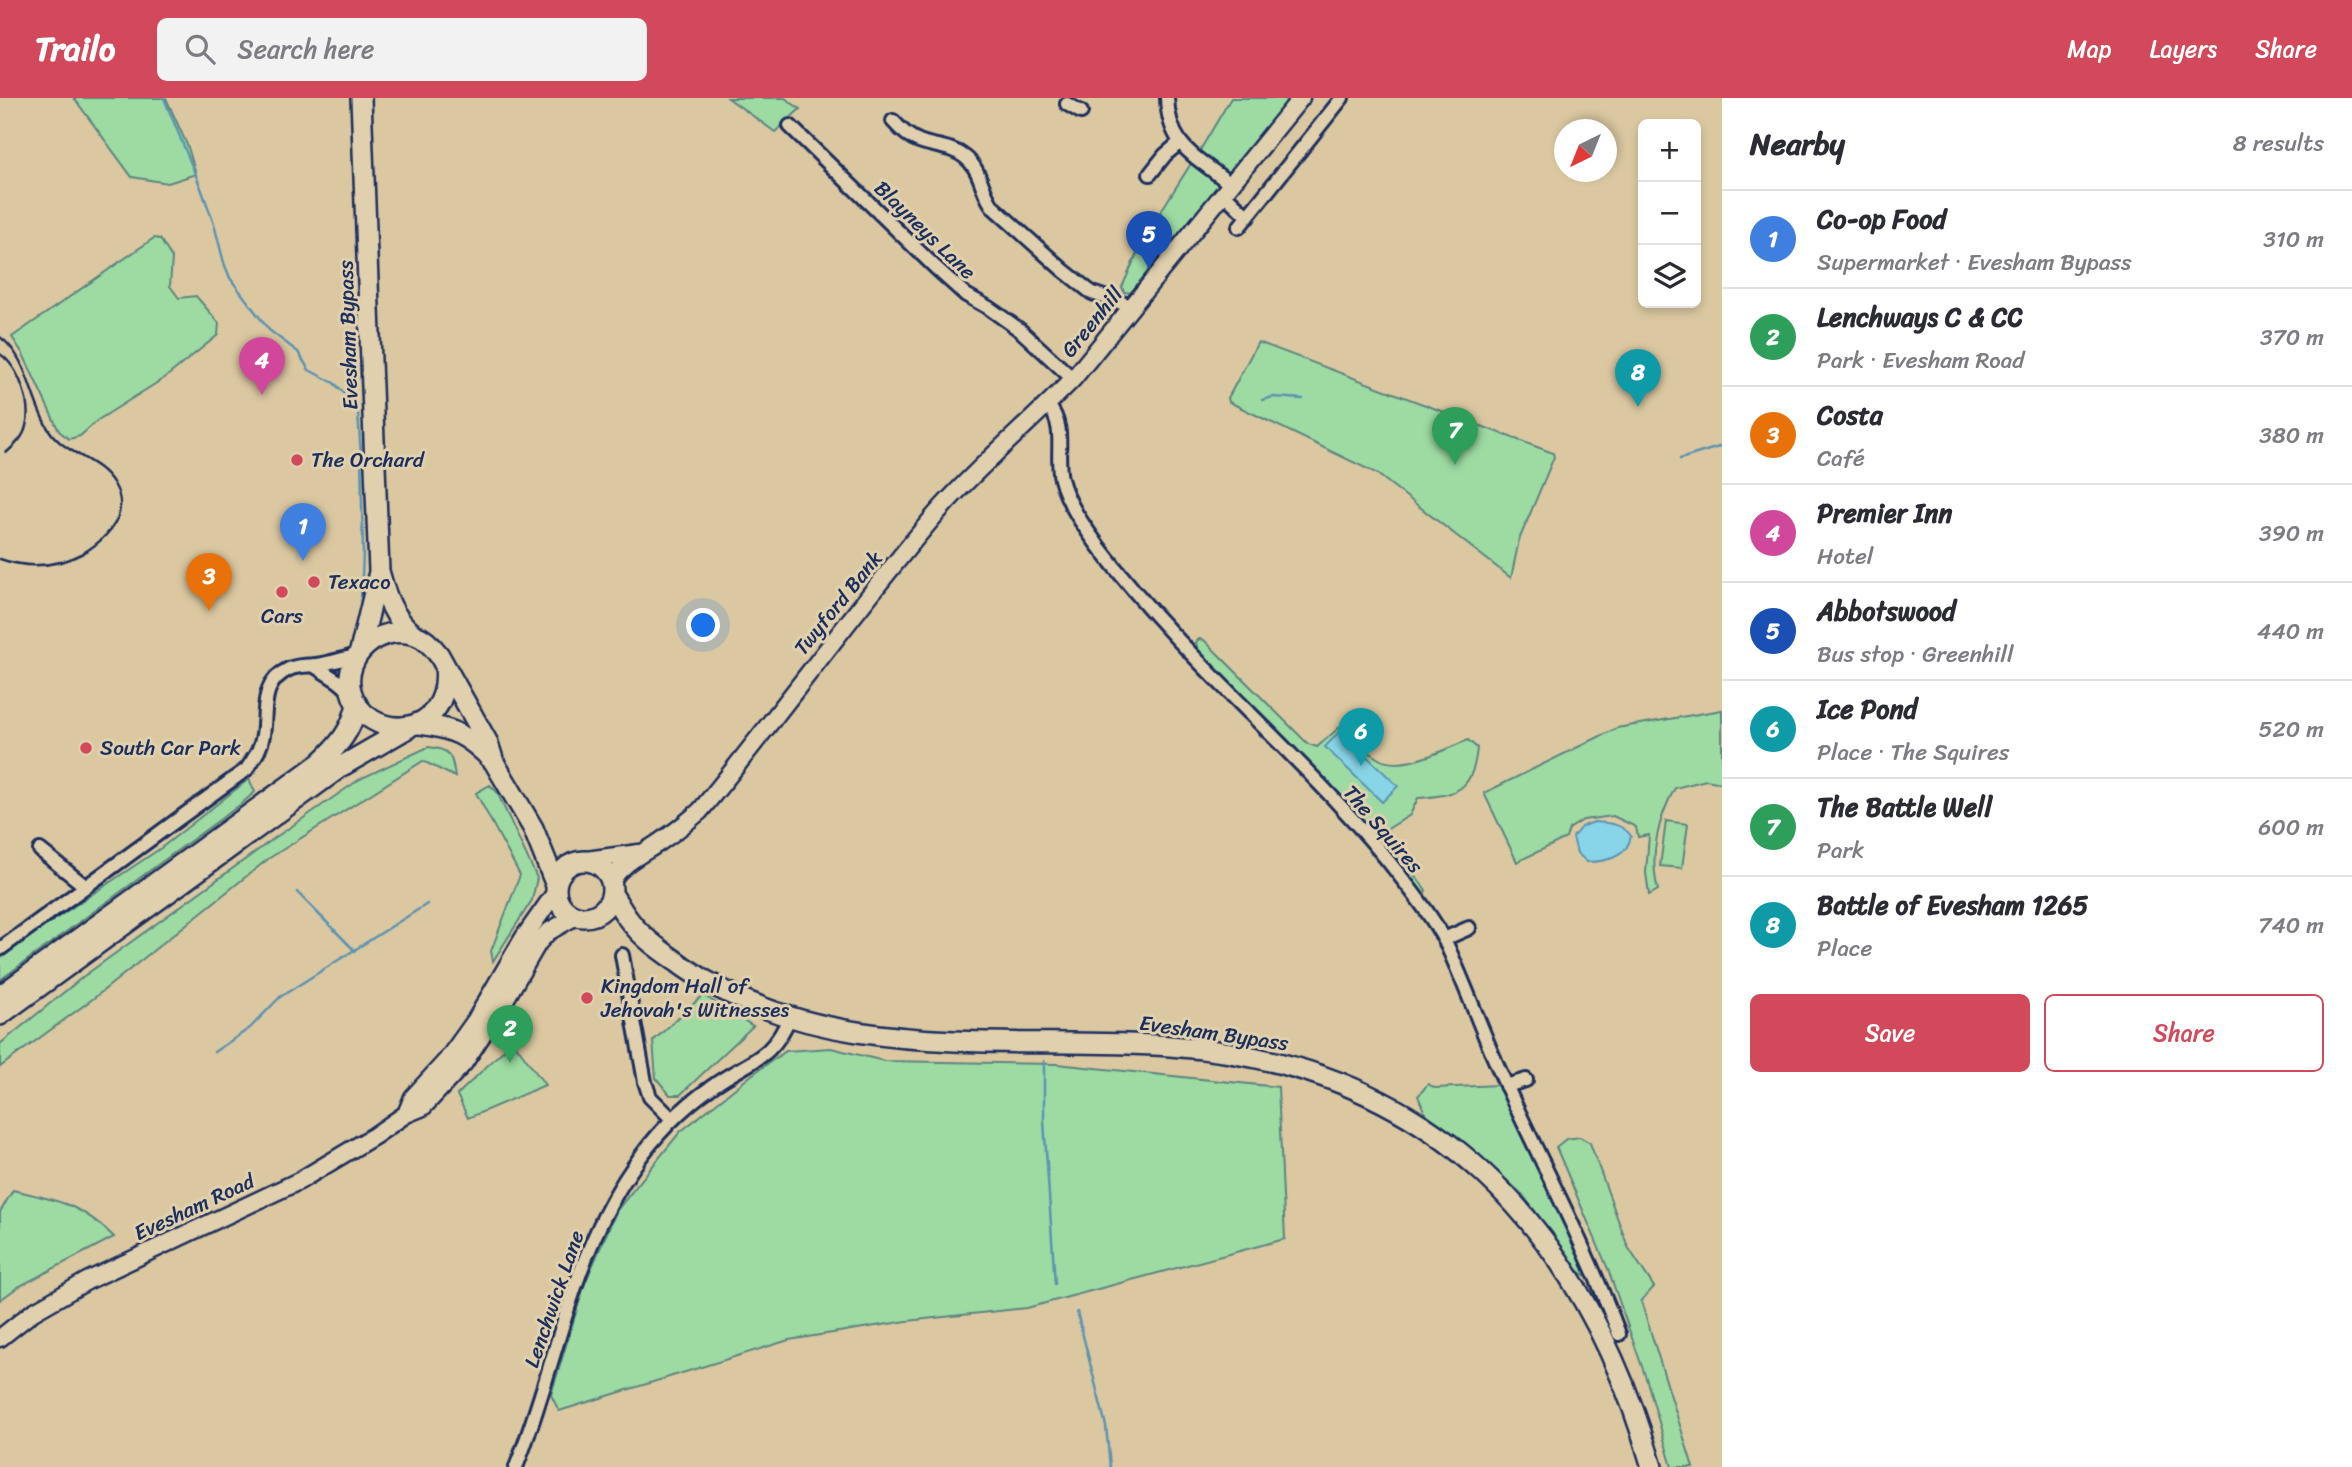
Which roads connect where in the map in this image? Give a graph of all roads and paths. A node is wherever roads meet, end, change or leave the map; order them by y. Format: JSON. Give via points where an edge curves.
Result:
{"nodes":[{"id":1,"x":361,"y":98,"type":"edge"},
{"id":2,"x":1167,"y":98,"type":"edge"},
{"id":3,"x":1301,"y":98,"type":"edge"},
{"id":4,"x":1342,"y":98,"type":"edge"},
{"id":5,"x":892,"y":121,"type":"dead end"},
{"id":6,"x":790,"y":126,"type":"dead end"},
{"id":7,"x":1179,"y":143,"type":"junction"},
{"id":8,"x":1150,"y":174,"type":"dead end"},
{"id":9,"x":1227,"y":189,"type":"junction"},
{"id":10,"x":1131,"y":306,"type":"junction"},
{"id":11,"x":1073,"y":379,"type":"junction"},
{"id":12,"x":1048,"y":405,"type":"junction"},
{"id":13,"x":379,"y":547,"type":"junction"},
{"id":14,"x":379,"y":571,"type":"junction"},
{"id":15,"x":413,"y":634,"type":"junction"},
{"id":16,"x":359,"y":652,"type":"junction"},
{"id":17,"x":313,"y":665,"type":"junction"},
{"id":18,"x":445,"y":666,"type":"junction"},
{"id":19,"x":460,"y":691,"type":"junction"},
{"id":20,"x":354,"y":698,"type":"junction"},
{"id":21,"x":415,"y":725,"type":"junction"},
{"id":22,"x":494,"y":762,"type":"junction"},
{"id":23,"x":533,"y":828,"type":"junction"},
{"id":24,"x":40,"y":850,"type":"dead end"},
{"id":25,"x":639,"y":853,"type":"junction"},
{"id":26,"x":580,"y":861,"type":"junction"},
{"id":27,"x":85,"y":886,"type":"junction"},
{"id":28,"x":555,"y":888,"type":"junction"},
{"id":29,"x":612,"y":888,"type":"junction"},
{"id":30,"x":586,"y":916,"type":"junction"},
{"id":31,"x":634,"y":927,"type":"junction"},
{"id":32,"x":1469,"y":928,"type":"dead end"},
{"id":33,"x":1444,"y":939,"type":"junction"},
{"id":34,"x":0,"y":949,"type":"edge"},
{"id":35,"x":622,"y":955,"type":"dead end"},
{"id":36,"x":0,"y":996,"type":"edge"},
{"id":37,"x":0,"y":1015,"type":"edge"},
{"id":38,"x":790,"y":1016,"type":"junction"},
{"id":39,"x":1526,"y":1080,"type":"dead end"},
{"id":40,"x":1506,"y":1086,"type":"junction"},
{"id":41,"x":406,"y":1114,"type":"junction"},
{"id":42,"x":672,"y":1119,"type":"junction"},
{"id":43,"x":1619,"y":1334,"type":"dead end"},
{"id":44,"x":0,"y":1338,"type":"edge"},
{"id":45,"x":516,"y":1467,"type":"edge"},
{"id":46,"x":1652,"y":1467,"type":"edge"}],
"edges":[{"from":1,"to":13,"type":"highway","name":"Evesham Bypass"},
{"from":2,"to":7,"type":"street","via":[[1171,129]]},
{"from":3,"to":9,"type":"main road","name":"Greenhill"},
{"from":4,"to":9,"type":"street","via":[[1243,222]]},
{"from":5,"to":10,"type":"street","via":[[912,138],[965,157],[994,208],[1086,288]]},
{"from":6,"to":11,"type":"street","name":"Blayneys Lane","via":[[934,267],[966,295],[1020,330]]},
{"from":7,"to":8,"type":"street"},
{"from":7,"to":9,"type":"street"},
{"from":9,"to":10,"type":"main road","name":"Greenhill"},
{"from":10,"to":11,"type":"main road","name":"Greenhill"},
{"from":11,"to":12,"type":"main road","name":"Twyford Bank"},
{"from":12,"to":25,"type":"main road","name":"Twyford Bank","via":[[1010,437],[936,515],[700,811]]},
{"from":12,"to":33,"type":"street","name":"The Squires","via":[[1060,427],[1061,480],[1098,545],[1174,636],[1367,836]]},
{"from":13,"to":14,"type":"highway","name":"Evesham Bypass"},
{"from":13,"to":19,"type":"highway","via":[[397,603],[410,620],[446,647]]},
{"from":14,"to":15,"type":"highway","name":"Evesham Bypass","via":[[390,605]]},
{"from":14,"to":16,"type":"highway","name":"Evesham Bypass"},
{"from":15,"to":16,"type":"highway","via":[[383,635]]},
{"from":15,"to":18,"type":"highway","via":[[433,648]]},
{"from":16,"to":17,"type":"street"},
{"from":16,"to":20,"type":"highway","via":[[350,678]]},
{"from":17,"to":20,"type":"street"},
{"from":17,"to":27,"type":"street","via":[[290,668],[275,680],[265,698],[258,754],[247,769]]},
{"from":18,"to":19,"type":"highway"},
{"from":18,"to":21,"type":"highway","via":[[445,693],[439,705]]},
{"from":19,"to":22,"type":"highway"},
{"from":20,"to":21,"type":"highway","via":[[377,722]]},
{"from":20,"to":36,"type":"highway","via":[[354,718],[346,735],[320,763]]},
{"from":21,"to":22,"type":"highway","via":[[456,731]]},
{"from":21,"to":37,"type":"highway","via":[[342,766]]},
{"from":22,"to":23,"type":"highway"},
{"from":23,"to":26,"type":"highway"},
{"from":23,"to":28,"type":"highway"},
{"from":24,"to":27,"type":"street"},
{"from":25,"to":26,"type":"main road","name":"Twyford Bank"},
{"from":25,"to":29,"type":"main road","name":"Twyford Bank","via":[[622,867]]},
{"from":26,"to":28,"type":"highway","via":[[563,869]]},
{"from":26,"to":29,"type":"highway","via":[[600,865]]},
{"from":27,"to":34,"type":"street"},
{"from":28,"to":30,"type":"highway","via":[[561,906]]},
{"from":28,"to":41,"type":"main road","name":"Evesham Road","via":[[475,1021],[414,1097]]},
{"from":29,"to":30,"type":"highway","via":[[604,909]]},
{"from":29,"to":31,"type":"highway","name":"Evesham Bypass"},
{"from":30,"to":31,"type":"highway","name":"Evesham Bypass"},
{"from":30,"to":41,"type":"main road","name":"Evesham Road","via":[[554,928],[538,943],[481,1038],[450,1079],[423,1107]]},
{"from":31,"to":38,"type":"highway","name":"Evesham Bypass","via":[[702,979],[731,995]]},
{"from":32,"to":33,"type":"street"},
{"from":33,"to":40,"type":"street","name":"The Squires"},
{"from":35,"to":42,"type":"street","via":[[645,1082],[650,1097]]},
{"from":38,"to":42,"type":"street","name":"Lenchwick Lane","via":[[769,1052],[713,1086]]},
{"from":38,"to":46,"type":"highway","name":"Evesham Bypass","via":[[824,1026],[942,1042],[1173,1046],[1237,1054],[1296,1067],[1384,1101],[1482,1171],[1559,1260],[1604,1338],[1637,1415]]},
{"from":39,"to":40,"type":"street"},
{"from":40,"to":43,"type":"street","name":"The Squires"},
{"from":41,"to":44,"type":"main road","name":"Evesham Road","via":[[299,1181],[87,1281],[33,1312]]},
{"from":42,"to":45,"type":"street","name":"Lenchwick Lane","via":[[631,1170],[599,1225],[578,1275]]}]}
